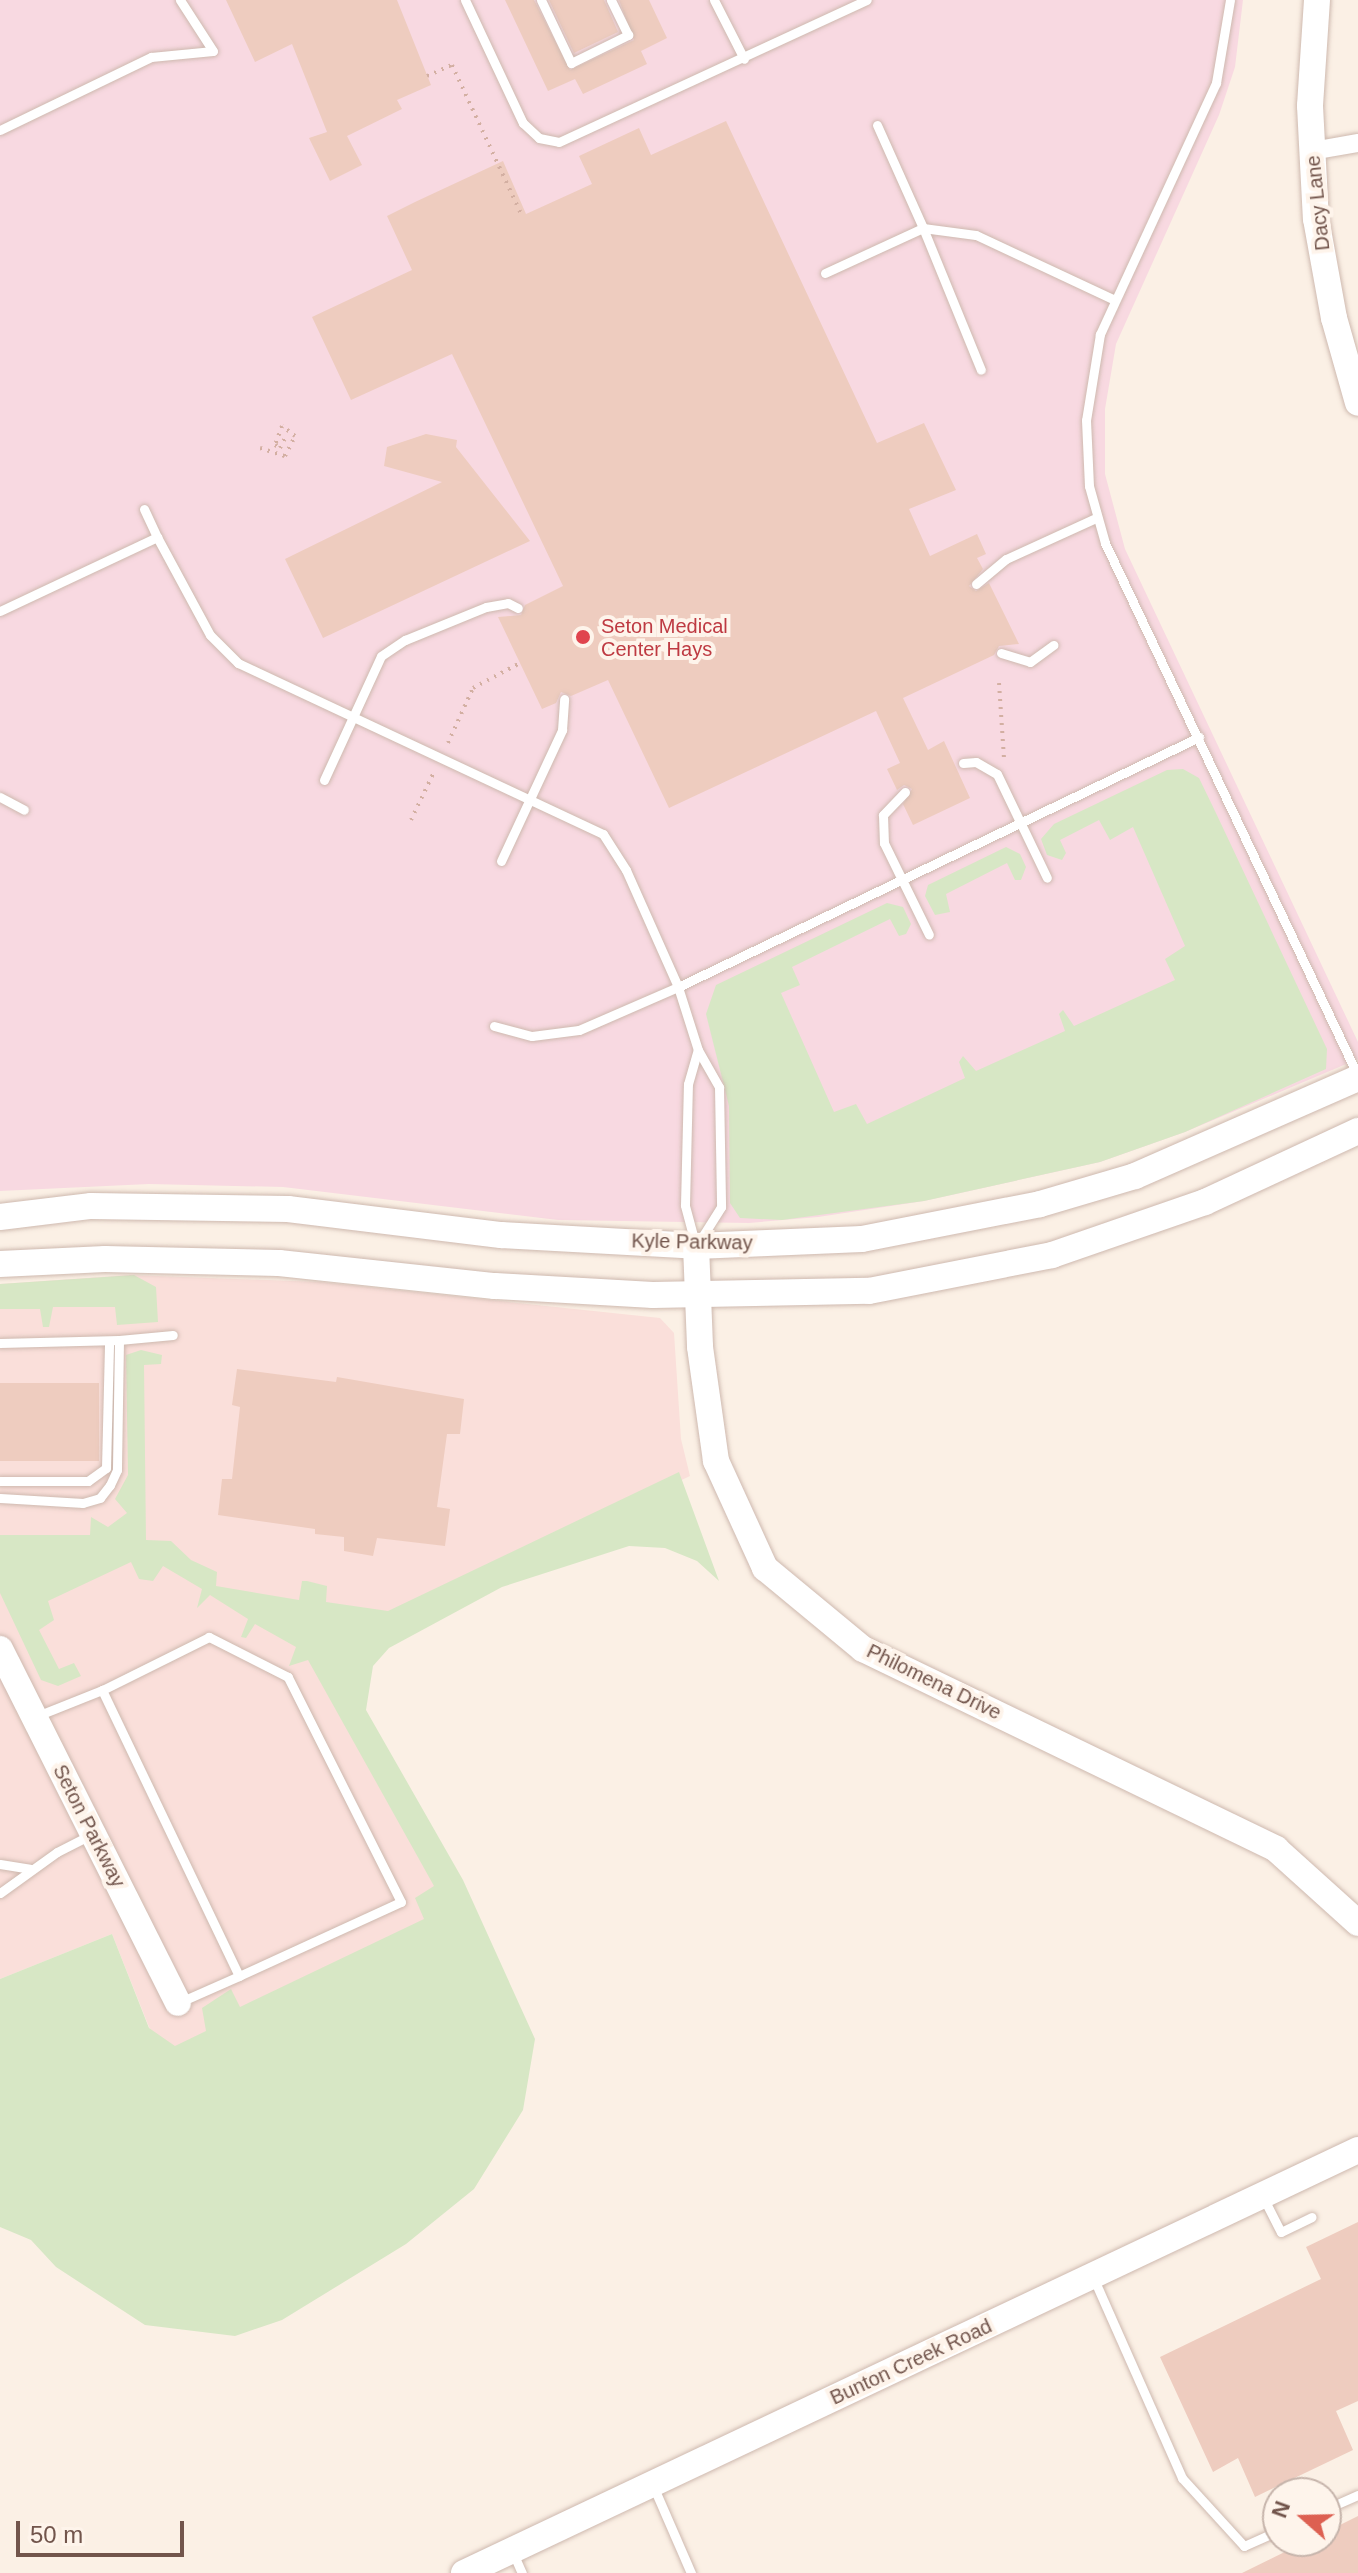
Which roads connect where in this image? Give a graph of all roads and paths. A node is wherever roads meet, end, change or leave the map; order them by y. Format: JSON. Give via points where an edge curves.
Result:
{"nodes":[{"id":1,"x":180,"y":0,"type":"edge"},
{"id":2,"x":465,"y":0,"type":"edge"},
{"id":3,"x":541,"y":0,"type":"edge"},
{"id":4,"x":611,"y":0,"type":"edge"},
{"id":5,"x":714,"y":0,"type":"edge"},
{"id":6,"x":867,"y":0,"type":"edge"},
{"id":7,"x":1230,"y":0,"type":"edge"},
{"id":8,"x":1317,"y":0,"type":"edge"},
{"id":9,"x":744,"y":59,"type":"junction"},
{"id":10,"x":427,"y":76,"type":"dead end"},
{"id":11,"x":877,"y":125,"type":"dead end"},
{"id":12,"x":0,"y":130,"type":"edge"},
{"id":13,"x":1358,"y":143,"type":"edge"},
{"id":14,"x":1312,"y":151,"type":"junction"},
{"id":15,"x":522,"y":216,"type":"dead end"},
{"id":16,"x":923,"y":228,"type":"junction"},
{"id":17,"x":825,"y":273,"type":"dead end"},
{"id":18,"x":1115,"y":300,"type":"junction"},
{"id":19,"x":1353,"y":369,"type":"edge"},
{"id":20,"x":981,"y":370,"type":"dead end"},
{"id":21,"x":1358,"y":403,"type":"edge"},
{"id":22,"x":285,"y":438,"type":"dead end"},
{"id":23,"x":260,"y":448,"type":"dead end"},
{"id":24,"x":144,"y":509,"type":"dead end"},
{"id":25,"x":1096,"y":518,"type":"junction"},
{"id":26,"x":157,"y":537,"type":"junction"},
{"id":27,"x":976,"y":584,"type":"dead end"},
{"id":28,"x":518,"y":608,"type":"dead end"},
{"id":29,"x":0,"y":611,"type":"edge"},
{"id":30,"x":1053,"y":645,"type":"dead end"},
{"id":31,"x":1001,"y":653,"type":"dead end"},
{"id":32,"x":520,"y":663,"type":"dead end"},
{"id":33,"x":999,"y":683,"type":"dead end"},
{"id":34,"x":564,"y":699,"type":"dead end"},
{"id":35,"x":353,"y":716,"type":"junction"},
{"id":36,"x":1199,"y":737,"type":"junction"},
{"id":37,"x":448,"y":743,"type":"dead end"},
{"id":38,"x":1004,"y":758,"type":"dead end"},
{"id":39,"x":963,"y":763,"type":"dead end"},
{"id":40,"x":436,"y":770,"type":"dead end"},
{"id":41,"x":324,"y":780,"type":"dead end"},
{"id":42,"x":905,"y":792,"type":"dead end"},
{"id":43,"x":0,"y":797,"type":"edge"},
{"id":44,"x":530,"y":797,"type":"junction"},
{"id":45,"x":24,"y":810,"type":"dead end"},
{"id":46,"x":411,"y":820,"type":"dead end"},
{"id":47,"x":1021,"y":823,"type":"junction"},
{"id":48,"x":501,"y":861,"type":"dead end"},
{"id":49,"x":1047,"y":878,"type":"dead end"},
{"id":50,"x":902,"y":880,"type":"junction"},
{"id":51,"x":929,"y":935,"type":"dead end"},
{"id":52,"x":678,"y":987,"type":"junction"},
{"id":53,"x":494,"y":1026,"type":"dead end"},
{"id":54,"x":698,"y":1050,"type":"junction"},
{"id":55,"x":1358,"y":1077,"type":"edge"},
{"id":56,"x":1358,"y":1131,"type":"edge"},
{"id":57,"x":0,"y":1217,"type":"edge"},
{"id":58,"x":696,"y":1246,"type":"junction"},
{"id":59,"x":0,"y":1264,"type":"edge"},
{"id":60,"x":696,"y":1296,"type":"junction"},
{"id":61,"x":173,"y":1335,"type":"dead end"},
{"id":62,"x":114,"y":1341,"type":"junction"},
{"id":63,"x":0,"y":1343,"type":"edge"},
{"id":64,"x":0,"y":1481,"type":"edge"},
{"id":65,"x":0,"y":1498,"type":"edge"},
{"id":66,"x":0,"y":1649,"type":"edge"},
{"id":67,"x":102,"y":1690,"type":"junction"},
{"id":68,"x":34,"y":1717,"type":"junction"},
{"id":69,"x":93,"y":1834,"type":"junction"},
{"id":70,"x":0,"y":1864,"type":"edge"},
{"id":71,"x":30,"y":1869,"type":"junction"},
{"id":72,"x":0,"y":1893,"type":"edge"},
{"id":73,"x":1358,"y":1923,"type":"edge"},
{"id":74,"x":239,"y":1976,"type":"junction"},
{"id":75,"x":178,"y":2003,"type":"joint"},
{"id":76,"x":1358,"y":2150,"type":"edge"},
{"id":77,"x":1262,"y":2196,"type":"junction"},
{"id":78,"x":1312,"y":2217,"type":"dead end"},
{"id":79,"x":1093,"y":2277,"type":"junction"},
{"id":80,"x":651,"y":2482,"type":"junction"},
{"id":81,"x":1262,"y":2538,"type":"edge"},
{"id":82,"x":516,"y":2562,"type":"edge"},
{"id":83,"x":464,"y":2573,"type":"edge"},
{"id":84,"x":691,"y":2573,"type":"edge"}],
"edges":[{"from":1,"to":12,"type":"lane","via":[[213,51],[151,57]]},
{"from":2,"to":9,"type":"lane","via":[[523,123],[549,142],[568,141]]},
{"from":3,"to":4,"type":"lane","via":[[571,63],[628,35]]},
{"from":5,"to":9,"type":"lane"},
{"from":6,"to":9,"type":"lane"},
{"from":7,"to":18,"type":"lane","via":[[1216,83]]},
{"from":8,"to":14,"type":"street","name":"Dacy Lane"},
{"from":10,"to":15,"type":"path","via":[[452,65]]},
{"from":11,"to":16,"type":"lane"},
{"from":13,"to":14,"type":"street"},
{"from":14,"to":19,"type":"street","name":"Dacy Lane","via":[[1316,219]]},
{"from":16,"to":17,"type":"lane"},
{"from":16,"to":18,"type":"lane","via":[[976,235]]},
{"from":16,"to":20,"type":"lane"},
{"from":18,"to":25,"type":"lane","via":[[1097,348],[1086,420]]},
{"from":19,"to":21,"type":"street","name":"Dacy Lane"},
{"from":22,"to":23,"type":"path","via":[[280,448],[275,445],[282,426],[295,436],[285,456]]},
{"from":24,"to":26,"type":"lane"},
{"from":25,"to":27,"type":"lane","via":[[1014,556]]},
{"from":25,"to":36,"type":"lane"},
{"from":26,"to":29,"type":"lane"},
{"from":26,"to":35,"type":"lane","via":[[223,652]]},
{"from":28,"to":35,"type":"lane","via":[[486,607],[391,647],[374,666]]},
{"from":30,"to":31,"type":"lane","via":[[1030,662]]},
{"from":32,"to":37,"type":"path","via":[[473,688]]},
{"from":33,"to":38,"type":"path"},
{"from":34,"to":44,"type":"lane","via":[[562,730]]},
{"from":35,"to":41,"type":"lane"},
{"from":35,"to":44,"type":"lane"},
{"from":36,"to":47,"type":"lane"},
{"from":36,"to":55,"type":"lane"},
{"from":39,"to":47,"type":"lane","via":[[976,762],[997,774]]},
{"from":40,"to":46,"type":"path"},
{"from":42,"to":50,"type":"lane","via":[[889,806],[881,826]]},
{"from":43,"to":45,"type":"lane"},
{"from":44,"to":48,"type":"lane"},
{"from":44,"to":52,"type":"lane","via":[[603,834],[626,870]]},
{"from":47,"to":49,"type":"lane"},
{"from":47,"to":50,"type":"lane"},
{"from":50,"to":51,"type":"lane"},
{"from":50,"to":52,"type":"lane"},
{"from":52,"to":53,"type":"lane","via":[[559,1035],[532,1036]]},
{"from":52,"to":54,"type":"lane"},
{"from":54,"to":58,"type":"lane","via":[[688,1084],[685,1205]]},
{"from":54,"to":58,"type":"lane","via":[[719,1087],[721,1207]]},
{"from":55,"to":58,"type":"street","name":"Kyle Parkway","via":[[1164,1164],[1040,1204],[862,1239]]},
{"from":56,"to":60,"type":"street","via":[[1205,1202],[1052,1255],[869,1291]]},
{"from":57,"to":58,"type":"street","name":"Kyle Parkway","via":[[91,1206],[288,1209],[501,1235]]},
{"from":58,"to":60,"type":"street","name":"Philomena Drive"},
{"from":59,"to":60,"type":"street","via":[[105,1259],[279,1263],[495,1286]]},
{"from":60,"to":73,"type":"street","name":"Philomena Drive","via":[[716,1461],[765,1568],[863,1649],[1276,1849]]},
{"from":61,"to":62,"type":"lane"},
{"from":62,"to":63,"type":"lane"},
{"from":62,"to":64,"type":"lane","via":[[106,1468],[88,1481]]},
{"from":62,"to":65,"type":"lane","via":[[117,1470],[110,1485],[100,1498],[83,1503]]},
{"from":66,"to":68,"type":"street","name":"Seton Parkway"},
{"from":67,"to":68,"type":"lane"},
{"from":67,"to":74,"type":"lane"},
{"from":67,"to":74,"type":"lane","via":[[209,1637],[288,1677],[401,1902]]},
{"from":68,"to":69,"type":"street","name":"Seton Parkway"},
{"from":69,"to":71,"type":"lane"},
{"from":69,"to":75,"type":"street","name":"Seton Parkway"},
{"from":70,"to":71,"type":"lane"},
{"from":71,"to":72,"type":"lane"},
{"from":74,"to":75,"type":"lane"},
{"from":76,"to":77,"type":"street","name":"Bunton Creek Road"},
{"from":77,"to":78,"type":"lane","via":[[1281,2232]]},
{"from":77,"to":79,"type":"street","name":"Bunton Creek Road"},
{"from":79,"to":80,"type":"street","name":"Bunton Creek Road"},
{"from":79,"to":81,"type":"lane","via":[[1182,2478],[1244,2546]]},
{"from":80,"to":82,"type":"street","name":"Bunton Creek Road"},
{"from":80,"to":84,"type":"lane"},
{"from":82,"to":83,"type":"street","name":"Bunton Creek Road"}]}
